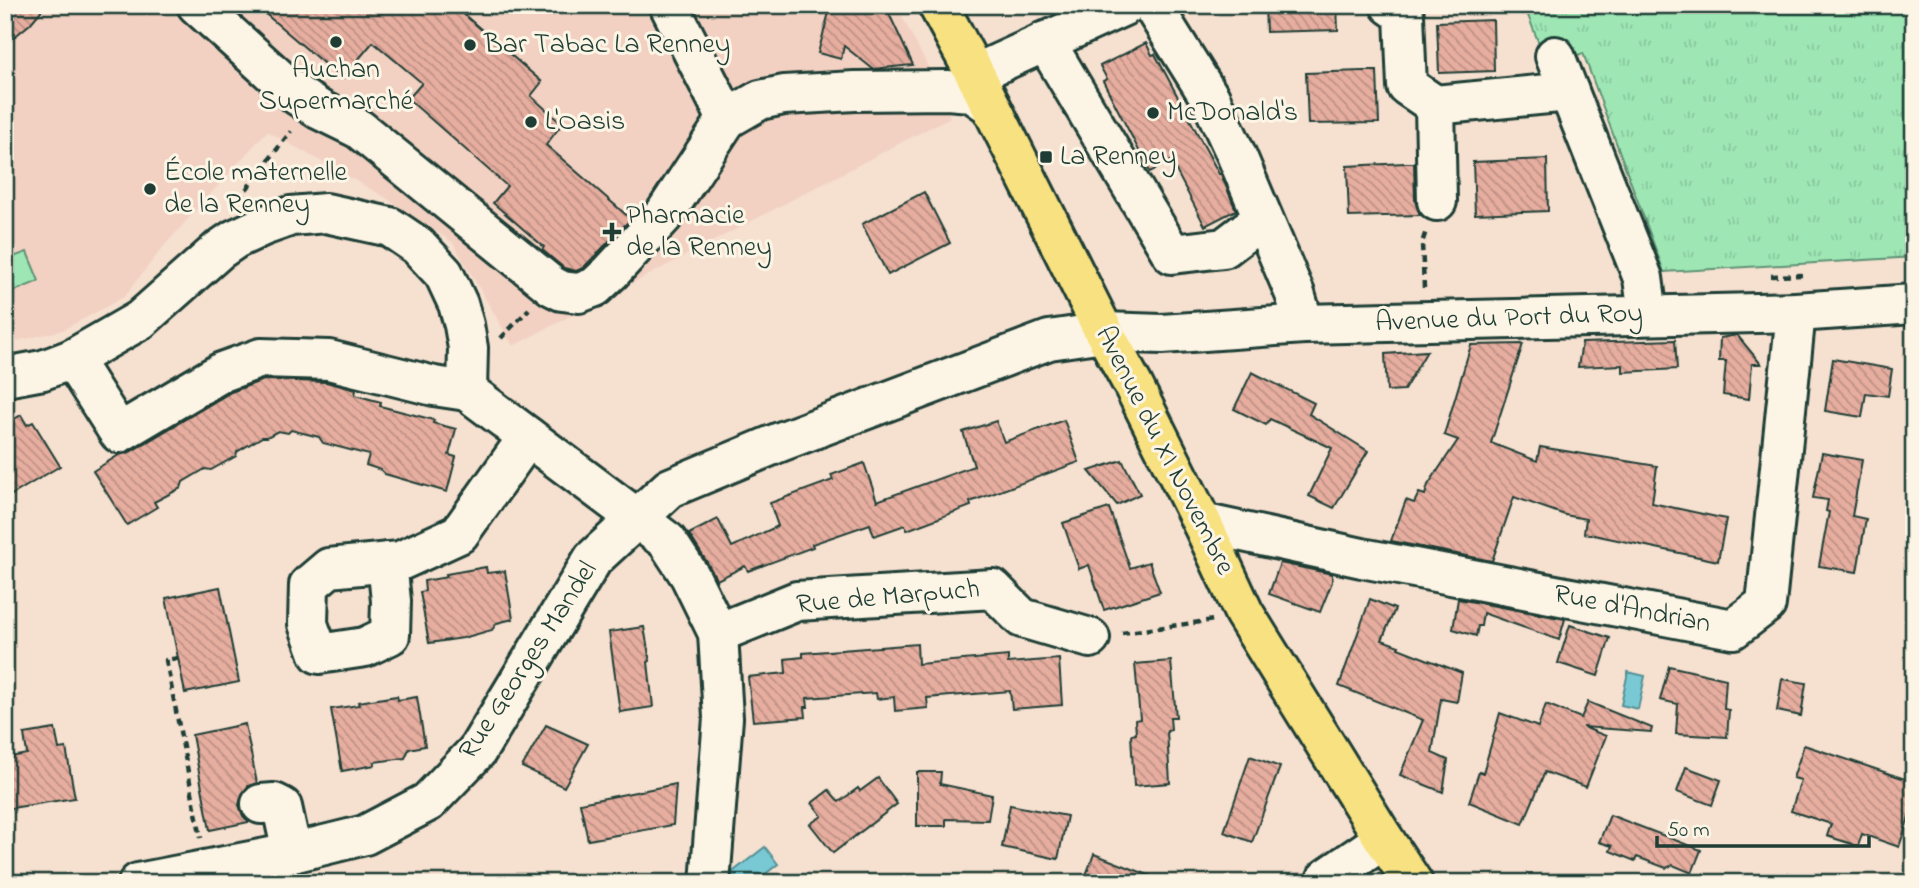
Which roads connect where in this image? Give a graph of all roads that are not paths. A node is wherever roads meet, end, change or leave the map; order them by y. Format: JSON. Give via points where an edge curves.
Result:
{"nodes":[{"id":1,"x":197,"y":5,"type":"edge"},
{"id":2,"x":669,"y":5,"type":"edge"},
{"id":3,"x":938,"y":5,"type":"edge"},
{"id":4,"x":1126,"y":5,"type":"edge"},
{"id":5,"x":1152,"y":5,"type":"edge"},
{"id":6,"x":1390,"y":5,"type":"edge"},
{"id":7,"x":1045,"y":41,"type":"junction"},
{"id":8,"x":1555,"y":56,"type":"dead end"},
{"id":9,"x":983,"y":90,"type":"junction"},
{"id":10,"x":1569,"y":92,"type":"junction"},
{"id":11,"x":1435,"y":105,"type":"junction"},
{"id":12,"x":727,"y":119,"type":"junction"},
{"id":13,"x":1437,"y":201,"type":"road end"},
{"id":14,"x":1262,"y":219,"type":"junction"},
{"id":15,"x":1914,"y":304,"type":"edge"},
{"id":16,"x":1796,"y":312,"type":"junction"},
{"id":17,"x":1648,"y":315,"type":"junction"},
{"id":18,"x":1304,"y":324,"type":"junction"},
{"id":19,"x":1104,"y":332,"type":"junction"},
{"id":20,"x":72,"y":359,"type":"junction"},
{"id":21,"x":5,"y":377,"type":"edge"},
{"id":22,"x":467,"y":391,"type":"junction"},
{"id":23,"x":528,"y":437,"type":"junction"},
{"id":24,"x":638,"y":519,"type":"junction"},
{"id":25,"x":1202,"y":523,"type":"junction"},
{"id":26,"x":387,"y":562,"type":"dead end"},
{"id":27,"x":718,"y":633,"type":"junction"},
{"id":28,"x":1090,"y":638,"type":"road end"},
{"id":29,"x":261,"y":804,"type":"dead end"},
{"id":30,"x":1384,"y":839,"type":"junction"},
{"id":31,"x":292,"y":853,"type":"junction"},
{"id":32,"x":138,"y":883,"type":"edge"},
{"id":33,"x":710,"y":883,"type":"edge"},
{"id":34,"x":1325,"y":883,"type":"edge"},
{"id":35,"x":1413,"y":883,"type":"edge"}],
"edges":[{"from":1,"to":12,"type":"street","via":[[297,95],[359,130],[562,291],[579,293],[595,287],[611,272],[664,215]]},
{"from":2,"to":12,"type":"street"},
{"from":3,"to":9,"type":"main road","name":"Avenue du XI Novembre"},
{"from":4,"to":7,"type":"street"},
{"from":5,"to":14,"type":"street","via":[[1210,98]]},
{"from":6,"to":11,"type":"street","via":[[1404,15],[1407,86]]},
{"from":7,"to":9,"type":"street"},
{"from":7,"to":14,"type":"street","via":[[1172,254],[1224,248]]},
{"from":8,"to":10,"type":"street"},
{"from":9,"to":12,"type":"street","via":[[784,95],[760,100]]},
{"from":9,"to":19,"type":"main road","name":"Avenue du XI Novembre"},
{"from":10,"to":11,"type":"street"},
{"from":10,"to":17,"type":"street","via":[[1644,281]]},
{"from":11,"to":13,"type":"street"},
{"from":14,"to":18,"type":"street"},
{"from":15,"to":16,"type":"street","name":"Avenue du Port du Roy"},
{"from":16,"to":17,"type":"street","name":"Avenue du Port du Roy"},
{"from":16,"to":25,"type":"street","name":"Rue d'Andrian","via":[[1766,604],[1733,629]]},
{"from":17,"to":18,"type":"street","name":"Avenue du Port du Roy"},
{"from":18,"to":19,"type":"street","name":"Avenue du Port du Roy","via":[[1162,334]]},
{"from":19,"to":24,"type":"street","name":"Rue Georges Mandel","via":[[1049,340],[780,442],[670,488]]},
{"from":19,"to":25,"type":"main road","name":"Avenue du XI Novembre"},
{"from":20,"to":21,"type":"street"},
{"from":20,"to":22,"type":"street","via":[[118,433],[222,372],[261,358],[329,360]]},
{"from":20,"to":22,"type":"street","via":[[140,320],[235,239],[291,216],[326,213],[390,227],[418,246],[444,274],[458,304],[468,348]]},
{"from":22,"to":23,"type":"street"},
{"from":23,"to":24,"type":"street"},
{"from":23,"to":26,"type":"street","via":[[459,534],[400,561]]},
{"from":24,"to":27,"type":"street","via":[[667,541]]},
{"from":24,"to":31,"type":"street","name":"Rue Georges Mandel","via":[[593,559],[477,751],[428,802],[365,835]]},
{"from":25,"to":30,"type":"main road","name":"Avenue du XI Novembre","via":[[1244,613]]},
{"from":27,"to":28,"type":"street","name":"Rue de Marpuch","via":[[797,600],[993,589],[1021,618]]},
{"from":27,"to":33,"type":"street","via":[[723,718]]},
{"from":29,"to":31,"type":"street","via":[[282,807]]},
{"from":30,"to":34,"type":"street"},
{"from":30,"to":35,"type":"main road","name":"Avenue du XI Novembre"},
{"from":31,"to":32,"type":"street","name":"Rue Georges Mandel"}]}
